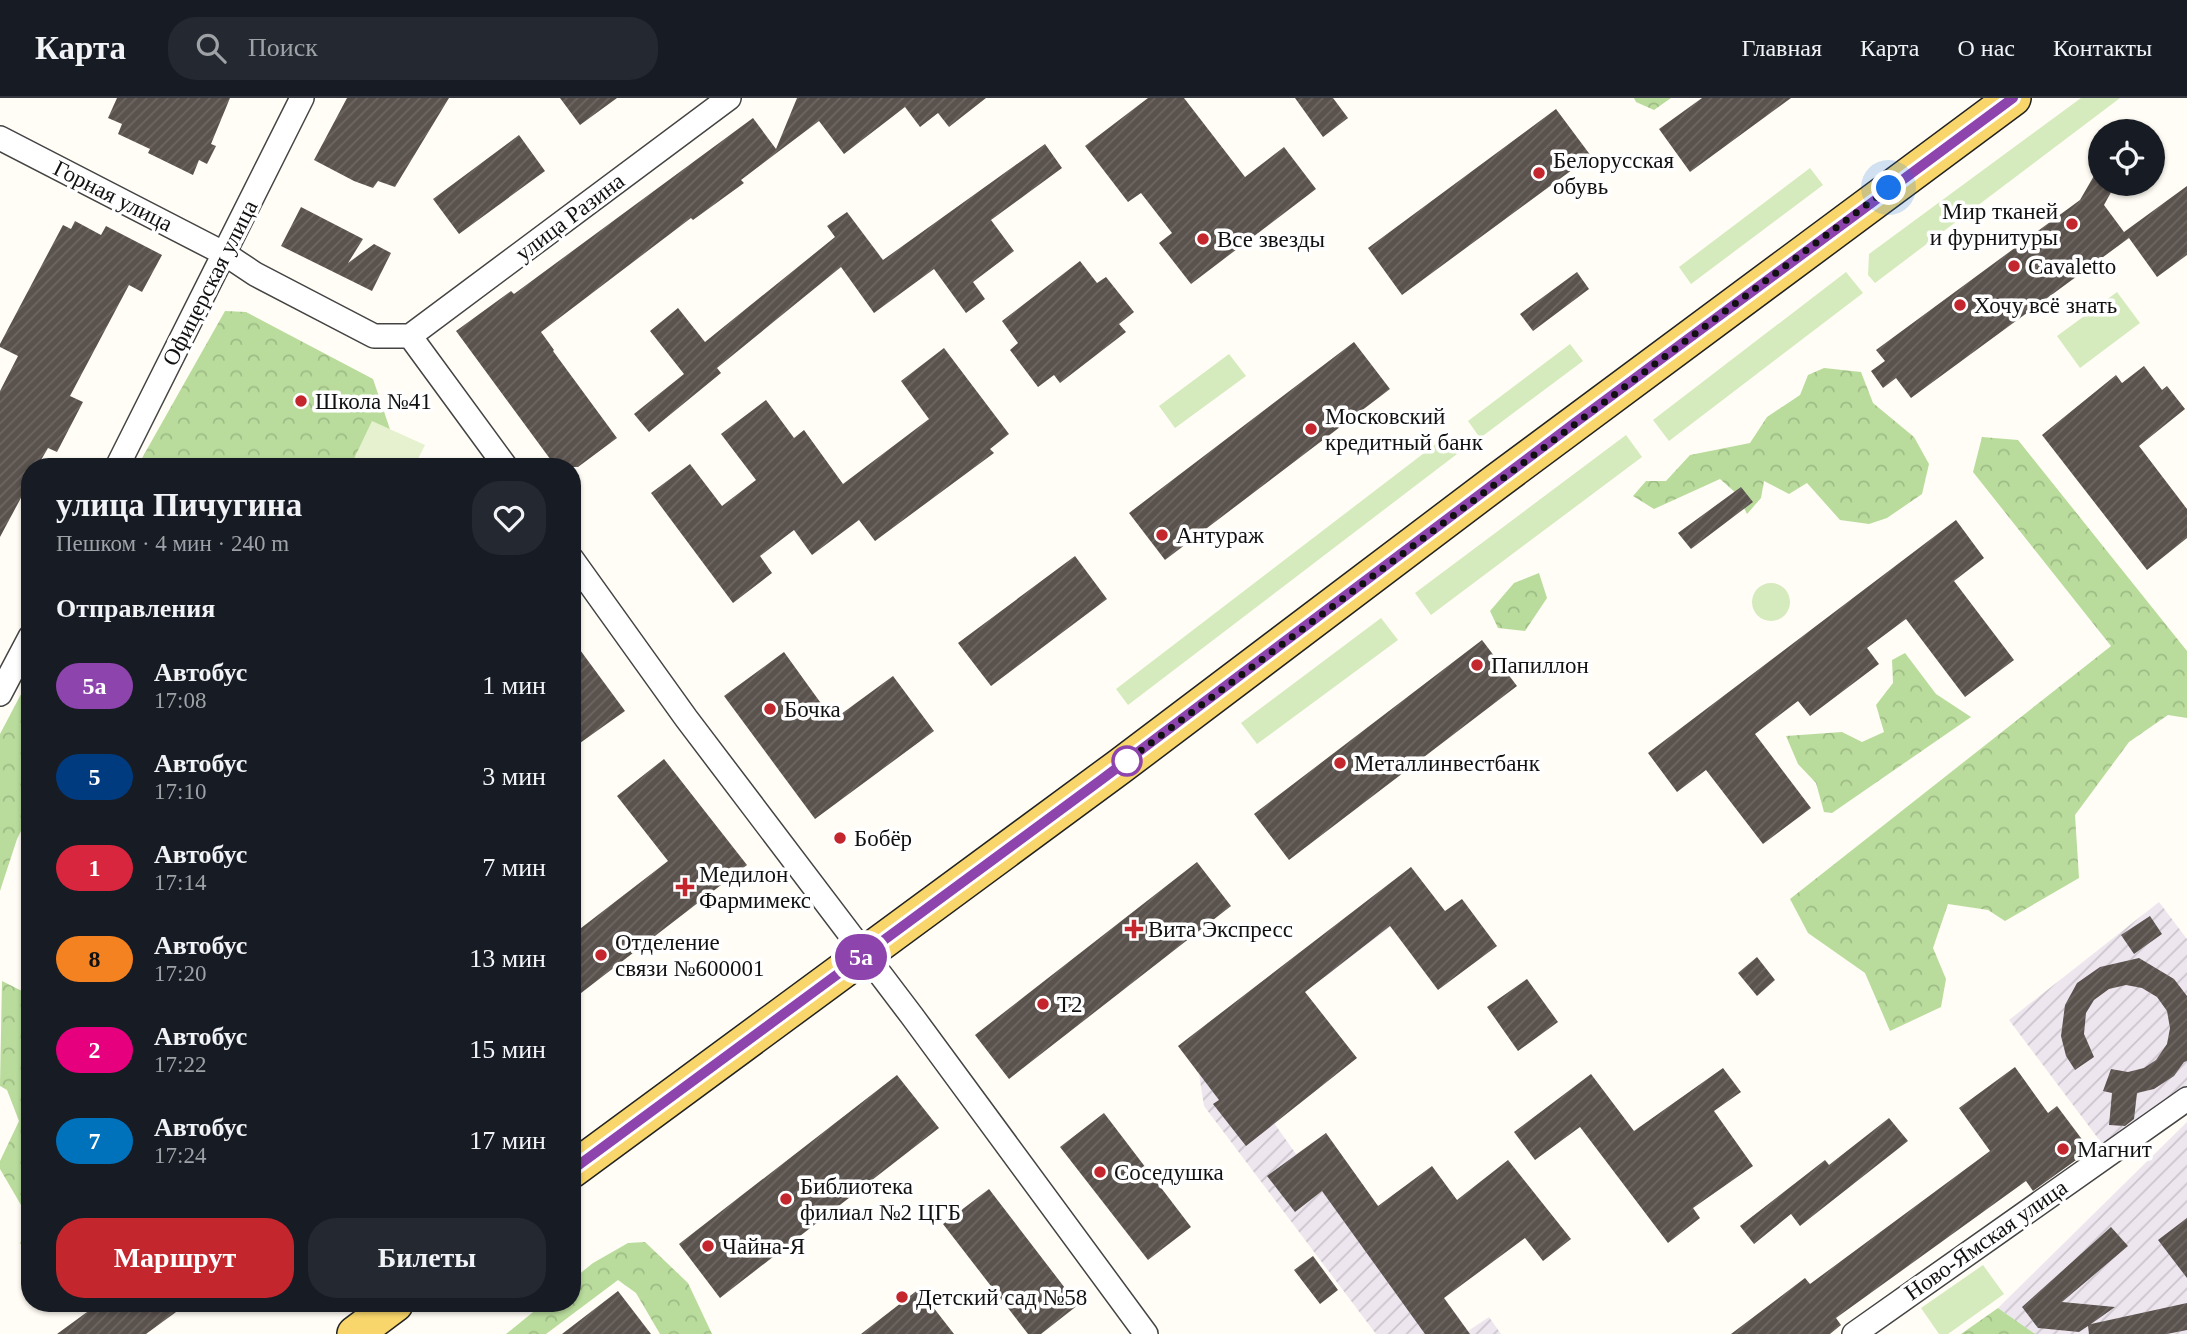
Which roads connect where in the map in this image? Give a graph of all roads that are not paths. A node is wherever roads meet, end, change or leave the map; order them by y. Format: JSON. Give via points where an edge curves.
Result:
{"nodes":[{"id":1,"x":302,"y":98,"type":"edge"},
{"id":2,"x":729,"y":98,"type":"edge"},
{"id":3,"x":2013,"y":98,"type":"edge"},
{"id":4,"x":0,"y":138,"type":"edge"},
{"id":5,"x":225,"y":254,"type":"junction"},
{"id":6,"x":410,"y":336,"type":"junction"},
{"id":7,"x":122,"y":458,"type":"edge"},
{"id":8,"x":499,"y":458,"type":"edge"},
{"id":9,"x":581,"y":572,"type":"edge"},
{"id":10,"x":21,"y":646,"type":"edge"},
{"id":11,"x":8,"y":660,"type":"edge"},
{"id":12,"x":0,"y":694,"type":"edge"},
{"id":13,"x":865,"y":954,"type":"junction"},
{"id":14,"x":2187,"y":1099,"type":"edge"},
{"id":15,"x":581,"y":1163,"type":"edge"},
{"id":16,"x":384,"y":1312,"type":"edge"},
{"id":17,"x":355,"y":1334,"type":"edge"},
{"id":18,"x":1146,"y":1334,"type":"edge"},
{"id":19,"x":1854,"y":1334,"type":"edge"}],
"edges":[{"from":1,"to":5,"type":"street","name":"Офицерская улица"},
{"from":2,"to":6,"type":"street","name":"улица Разина"},
{"from":3,"to":13,"type":"main road"},
{"from":4,"to":5,"type":"street","name":"Горная улица"},
{"from":5,"to":6,"type":"street","name":"Горная улица","via":[[374,336]]},
{"from":5,"to":7,"type":"street","name":"Офицерская улица"},
{"from":6,"to":8,"type":"street"},
{"from":9,"to":13,"type":"street"},
{"from":10,"to":11,"type":"street"},
{"from":11,"to":12,"type":"street"},
{"from":13,"to":15,"type":"main road"},
{"from":13,"to":18,"type":"street"},
{"from":14,"to":19,"type":"street","name":"Ново-Ямская улица"},
{"from":16,"to":17,"type":"main road"}]}
